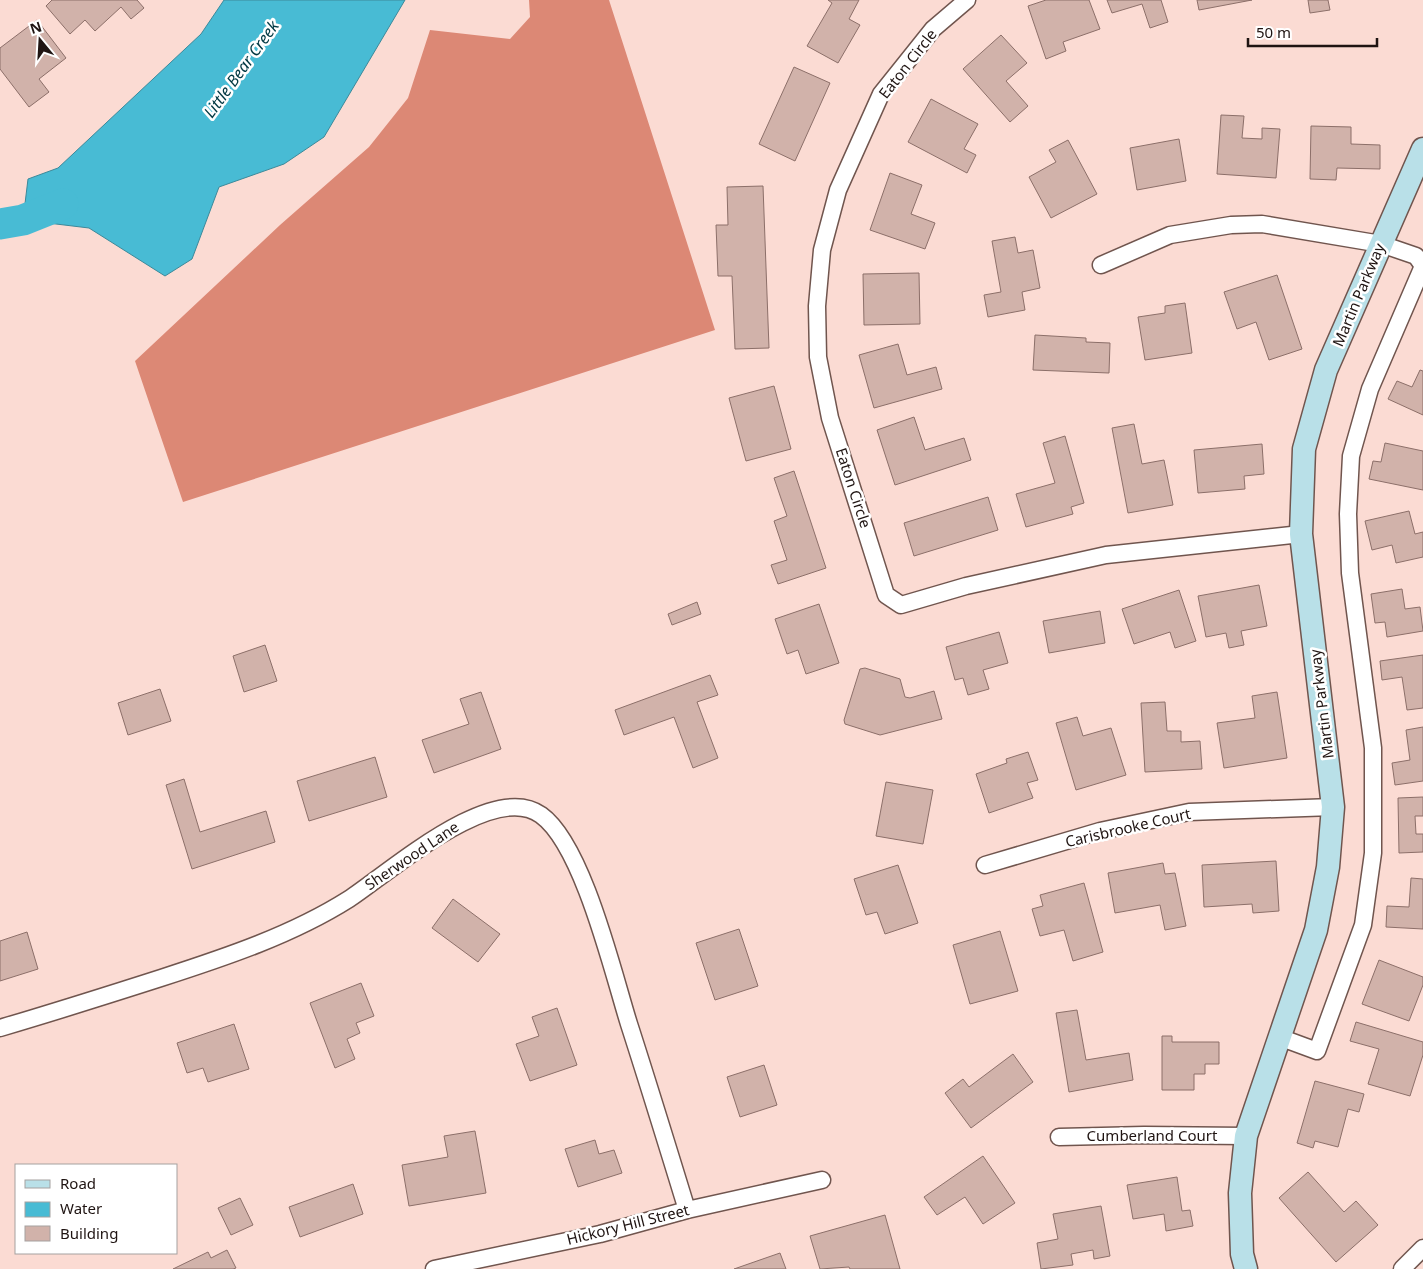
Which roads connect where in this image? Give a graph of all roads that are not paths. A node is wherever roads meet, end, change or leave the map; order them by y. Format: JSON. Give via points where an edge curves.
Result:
{"nodes":[{"id":1,"x":967,"y":0,"type":"edge"},
{"id":2,"x":1423,"y":148,"type":"edge"},
{"id":3,"x":1381,"y":244,"type":"junction"},
{"id":4,"x":1101,"y":265,"type":"dead end"},
{"id":5,"x":1423,"y":266,"type":"edge"},
{"id":6,"x":1301,"y":534,"type":"junction"},
{"id":7,"x":1333,"y":807,"type":"junction"},
{"id":8,"x":985,"y":865,"type":"dead end"},
{"id":9,"x":0,"y":1028,"type":"edge"},
{"id":10,"x":1279,"y":1037,"type":"junction"},
{"id":11,"x":1246,"y":1136,"type":"junction"},
{"id":12,"x":1059,"y":1137,"type":"dead end"},
{"id":13,"x":822,"y":1180,"type":"dead end"},
{"id":14,"x":687,"y":1210,"type":"junction"},
{"id":15,"x":1423,"y":1248,"type":"edge"},
{"id":16,"x":434,"y":1269,"type":"edge"},
{"id":17,"x":1246,"y":1269,"type":"edge"},
{"id":18,"x":1402,"y":1269,"type":"edge"}],
"edges":[{"from":1,"to":6,"type":"street","name":"Eaton Circle","via":[[933,28],[881,94],[838,190],[822,250],[817,306],[818,357],[830,418],[886,596],[901,606],[966,586],[1106,555]]},
{"from":2,"to":3,"type":"street","name":"Martin Parkway"},
{"from":3,"to":4,"type":"street","via":[[1262,224],[1232,225],[1170,235]]},
{"from":3,"to":5,"type":"street","via":[[1416,256]]},
{"from":3,"to":6,"type":"street","name":"Martin Parkway","via":[[1326,370],[1304,449]]},
{"from":5,"to":10,"type":"street","via":[[1370,389],[1351,456],[1348,514],[1350,573],[1373,748],[1374,854],[1362,926],[1317,1052]]},
{"from":6,"to":7,"type":"street","name":"Martin Parkway"},
{"from":7,"to":8,"type":"street","name":"Carisbrooke Court","via":[[1189,812],[1100,831]]},
{"from":7,"to":10,"type":"street","name":"Martin Parkway","via":[[1328,868],[1316,930]]},
{"from":9,"to":14,"type":"street","name":"Sherwood Lane","via":[[194,967],[306,924],[349,899],[447,830],[479,814],[526,807],[556,829],[588,892]]},
{"from":10,"to":11,"type":"street","name":"Martin Parkway"},
{"from":11,"to":12,"type":"street","name":"Cumberland Court"},
{"from":11,"to":17,"type":"street","name":"Martin Parkway","via":[[1240,1192],[1242,1254]]},
{"from":13,"to":14,"type":"street","name":"Hickory Hill Street"},
{"from":14,"to":16,"type":"street","name":"Hickory Hill Street","via":[[600,1234]]},
{"from":15,"to":18,"type":"street"}]}
